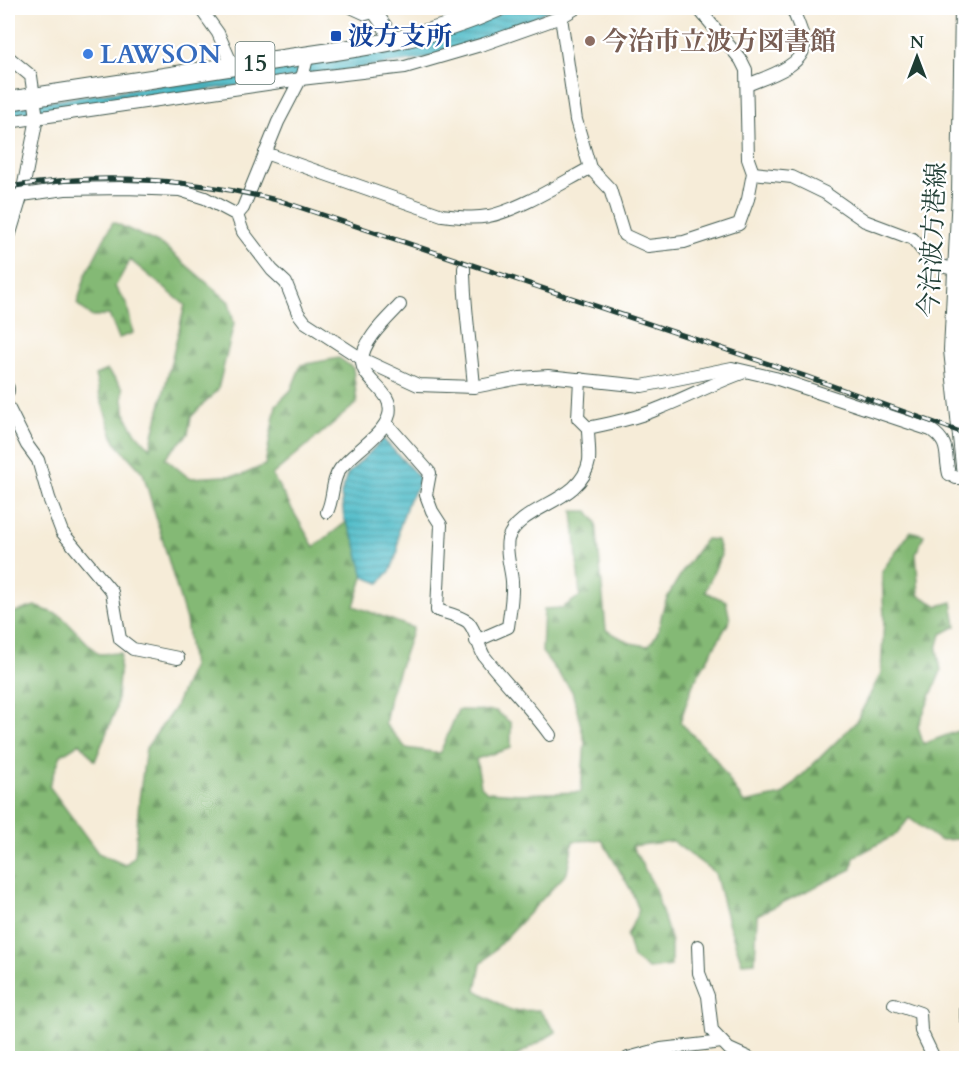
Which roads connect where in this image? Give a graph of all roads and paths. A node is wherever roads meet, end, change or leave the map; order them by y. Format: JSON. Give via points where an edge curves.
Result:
{"nodes":[{"id":1,"x":200,"y":8,"type":"edge"},
{"id":2,"x":353,"y":8,"type":"edge"},
{"id":3,"x":497,"y":8,"type":"edge"},
{"id":4,"x":576,"y":8,"type":"edge"},
{"id":5,"x":698,"y":8,"type":"edge"},
{"id":6,"x":792,"y":8,"type":"edge"},
{"id":7,"x":964,"y":8,"type":"edge"},
{"id":8,"x":373,"y":10,"type":"edge"},
{"id":9,"x":561,"y":17,"type":"junction"},
{"id":10,"x":390,"y":40,"type":"junction"},
{"id":11,"x":8,"y":57,"type":"edge"},
{"id":12,"x":307,"y":58,"type":"junction"},
{"id":13,"x":233,"y":67,"type":"junction"},
{"id":14,"x":302,"y":76,"type":"junction"},
{"id":15,"x":747,"y":85,"type":"junction"},
{"id":16,"x":35,"y":97,"type":"junction"},
{"id":17,"x":8,"y":101,"type":"edge"},
{"id":18,"x":37,"y":118,"type":"junction"},
{"id":19,"x":8,"y":122,"type":"edge"},
{"id":20,"x":964,"y":137,"type":"edge"},
{"id":21,"x":265,"y":153,"type":"junction"},
{"id":22,"x":590,"y":168,"type":"junction"},
{"id":23,"x":753,"y":173,"type":"junction"},
{"id":24,"x":22,"y":194,"type":"junction"},
{"id":25,"x":8,"y":197,"type":"edge"},
{"id":26,"x":237,"y":215,"type":"junction"},
{"id":27,"x":8,"y":240,"type":"edge"},
{"id":28,"x":464,"y":268,"type":"dead end"},
{"id":29,"x":960,"y":276,"type":"edge"},
{"id":30,"x":400,"y":305,"type":"dead end"},
{"id":31,"x":362,"y":359,"type":"junction"},
{"id":32,"x":746,"y":372,"type":"junction"},
{"id":33,"x":580,"y":379,"type":"junction"},
{"id":34,"x":474,"y":387,"type":"junction"},
{"id":35,"x":962,"y":405,"type":"edge"},
{"id":36,"x":8,"y":407,"type":"edge"},
{"id":37,"x":387,"y":424,"type":"junction"},
{"id":38,"x":588,"y":428,"type":"junction"},
{"id":39,"x":966,"y":476,"type":"edge"},
{"id":40,"x":327,"y":512,"type":"dead end"},
{"id":41,"x":477,"y":641,"type":"junction"},
{"id":42,"x":178,"y":658,"type":"dead end"},
{"id":43,"x":550,"y":735,"type":"dead end"},
{"id":44,"x":698,"y":946,"type":"dead end"},
{"id":45,"x":966,"y":1002,"type":"edge"},
{"id":46,"x":894,"y":1004,"type":"dead end"},
{"id":47,"x":966,"y":1018,"type":"edge"},
{"id":48,"x":722,"y":1042,"type":"junction"},
{"id":49,"x":628,"y":1059,"type":"edge"},
{"id":50,"x":749,"y":1059,"type":"edge"},
{"id":51,"x":934,"y":1059,"type":"edge"}],
"edges":[{"from":1,"to":13,"type":"street","via":[[218,33]]},
{"from":2,"to":8,"type":"street","via":[[366,14]]},
{"from":3,"to":10,"type":"main road","number":"15","via":[[424,34]]},
{"from":4,"to":9,"type":"street"},
{"from":5,"to":15,"type":"street","via":[[741,60]]},
{"from":6,"to":15,"type":"street","via":[[804,44],[797,60]]},
{"from":7,"to":20,"type":"main road","name":"今治波方港線"},
{"from":8,"to":10,"type":"street"},
{"from":9,"to":14,"type":"street","via":[[405,67]]},
{"from":9,"to":22,"type":"street","via":[[576,120]]},
{"from":10,"to":12,"type":"main road","number":"15"},
{"from":11,"to":16,"type":"street","via":[[31,76]]},
{"from":12,"to":13,"type":"main road","number":"15"},
{"from":12,"to":14,"type":"street"},
{"from":13,"to":16,"type":"main road","number":"15"},
{"from":14,"to":18,"type":"street"},
{"from":14,"to":21,"type":"street"},
{"from":15,"to":23,"type":"street","via":[[748,159]]},
{"from":16,"to":17,"type":"main road","number":"15"},
{"from":16,"to":18,"type":"street"},
{"from":18,"to":19,"type":"street"},
{"from":18,"to":24,"type":"street"},
{"from":20,"to":29,"type":"main road","name":"今治波方港線"},
{"from":21,"to":22,"type":"street","via":[[442,215],[469,218],[508,210]]},
{"from":21,"to":26,"type":"street"},
{"from":22,"to":23,"type":"street","via":[[610,189],[624,235],[648,246],[684,242],[739,224]]},
{"from":23,"to":29,"type":"street","via":[[792,177],[825,193],[865,221],[913,239],[934,264]]},
{"from":24,"to":25,"type":"street"},
{"from":24,"to":26,"type":"street","via":[[65,189],[180,190]]},
{"from":24,"to":27,"type":"street"},
{"from":26,"to":31,"type":"street","via":[[243,232],[286,283],[305,322]]},
{"from":28,"to":34,"type":"street"},
{"from":29,"to":35,"type":"main road","name":"今治波方港線","via":[[953,350]]},
{"from":30,"to":31,"type":"street","via":[[377,329]]},
{"from":31,"to":34,"type":"street","via":[[418,385]]},
{"from":31,"to":37,"type":"street","via":[[364,371],[388,399]]},
{"from":32,"to":33,"type":"street","via":[[732,369],[642,386]]},
{"from":32,"to":38,"type":"street","via":[[660,409]]},
{"from":32,"to":39,"type":"street","via":[[931,430],[942,437],[946,446],[949,474],[956,478]]},
{"from":33,"to":34,"type":"street","via":[[520,378]]},
{"from":33,"to":38,"type":"street","via":[[578,418]]},
{"from":35,"to":39,"type":"main road","name":"今治波方港線"},
{"from":36,"to":42,"type":"street","via":[[38,460],[62,532],[112,592],[120,639],[133,649]]},
{"from":37,"to":40,"type":"street","via":[[340,469]]},
{"from":37,"to":41,"type":"street","via":[[430,473],[426,495],[441,525],[437,610],[469,623]]},
{"from":38,"to":41,"type":"street","via":[[589,461],[582,479],[519,523],[508,539],[512,582],[508,627]]},
{"from":41,"to":43,"type":"street","via":[[503,680]]},
{"from":44,"to":48,"type":"street","via":[[699,973],[708,996],[712,1031]]},
{"from":45,"to":47,"type":"street"},
{"from":46,"to":51,"type":"street","via":[[920,1013],[921,1031]]},
{"from":48,"to":49,"type":"street","via":[[661,1049]]},
{"from":48,"to":50,"type":"street"}]}
